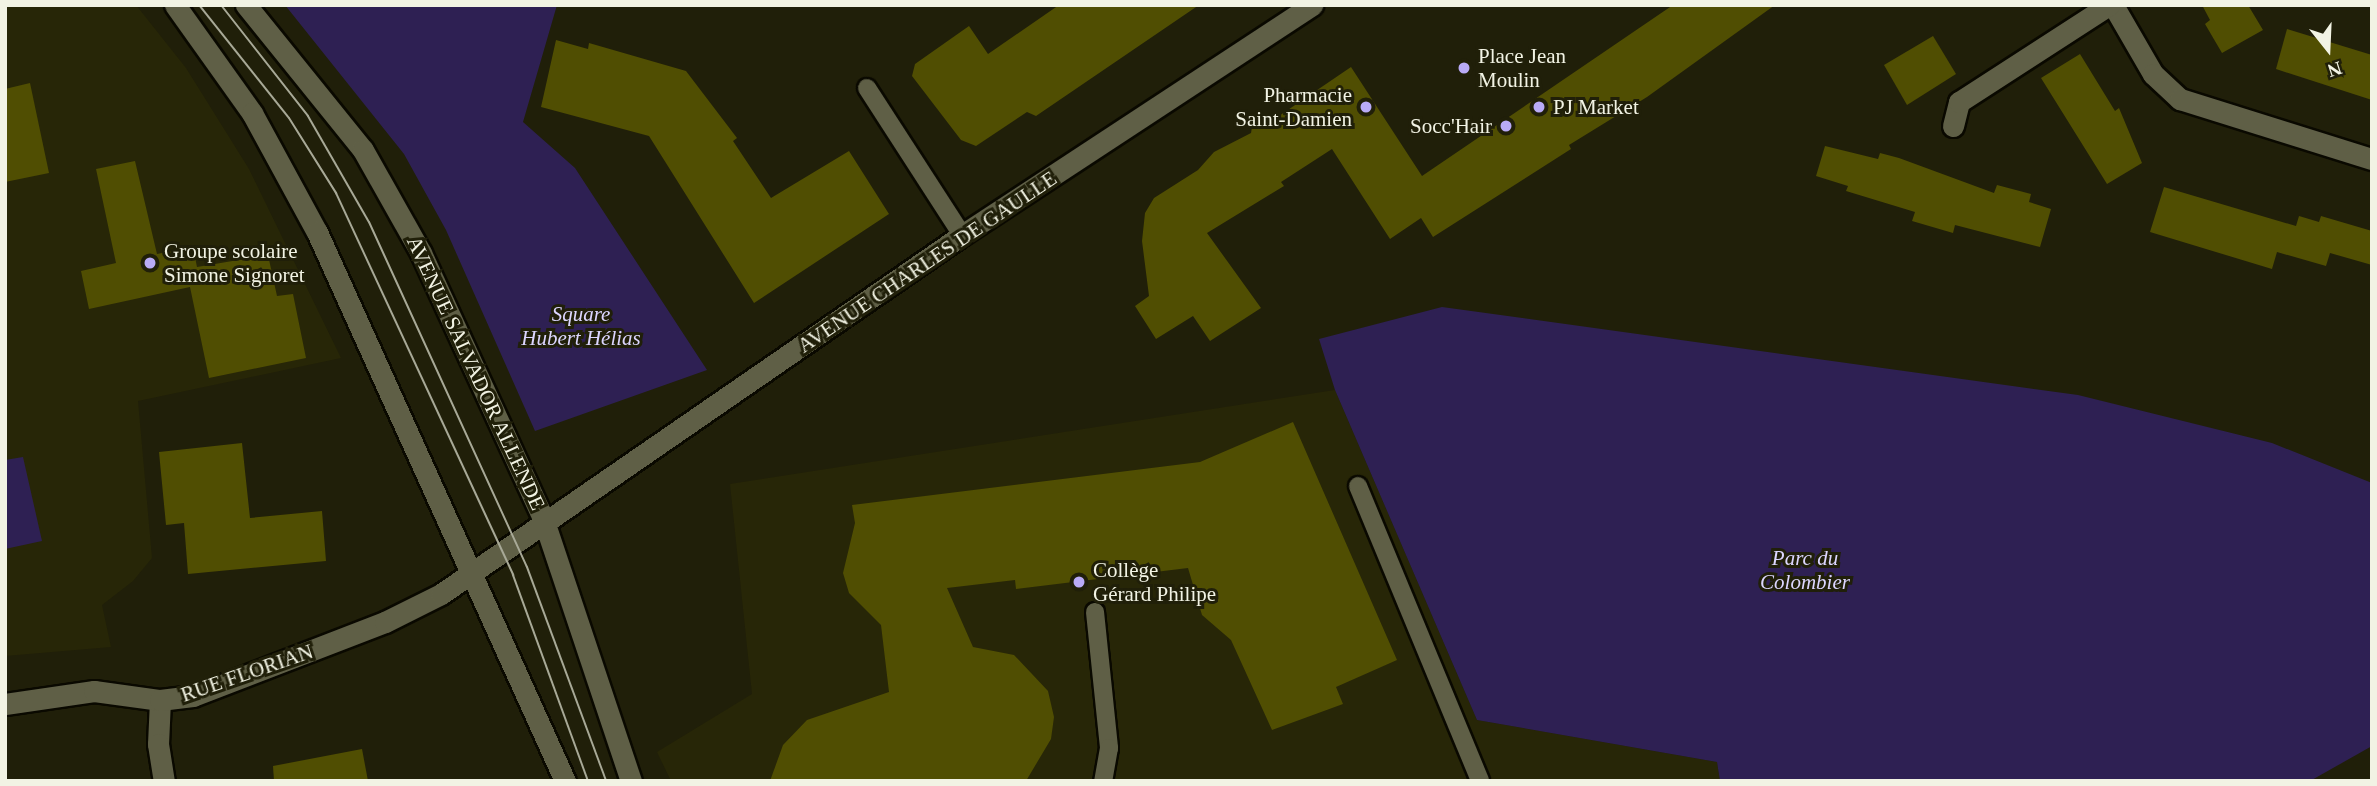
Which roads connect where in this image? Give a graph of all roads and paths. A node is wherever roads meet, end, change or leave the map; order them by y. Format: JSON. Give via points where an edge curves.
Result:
{"nodes":[{"id":1,"x":175,"y":5,"type":"edge"},
{"id":2,"x":246,"y":5,"type":"edge"},
{"id":3,"x":1312,"y":5,"type":"edge"},
{"id":4,"x":2111,"y":5,"type":"edge"},
{"id":5,"x":866,"y":89,"type":"dead end"},
{"id":6,"x":1953,"y":126,"type":"dead end"},
{"id":7,"x":2372,"y":159,"type":"edge"},
{"id":8,"x":962,"y":235,"type":"junction"},
{"id":9,"x":1358,"y":486,"type":"dead end"},
{"id":10,"x":544,"y":522,"type":"junction"},
{"id":11,"x":472,"y":573,"type":"junction"},
{"id":12,"x":1095,"y":612,"type":"dead end"},
{"id":13,"x":160,"y":700,"type":"junction"},
{"id":14,"x":5,"y":704,"type":"edge"},
{"id":15,"x":164,"y":781,"type":"edge"},
{"id":16,"x":565,"y":781,"type":"edge"},
{"id":17,"x":631,"y":781,"type":"edge"},
{"id":18,"x":1103,"y":781,"type":"edge"},
{"id":19,"x":1480,"y":781,"type":"edge"}],
"edges":[{"from":1,"to":11,"type":"street","via":[[252,113],[293,186]]},
{"from":2,"to":10,"type":"street","name":"AVENUE SALVADOR ALLENDE","via":[[339,118],[397,204]]},
{"from":3,"to":8,"type":"street","name":"AVENUE CHARLES DE GAULLE"},
{"from":4,"to":6,"type":"street","via":[[1959,102]]},
{"from":4,"to":7,"type":"street","via":[[2153,74],[2180,99]]},
{"from":5,"to":8,"type":"lane"},
{"from":8,"to":10,"type":"street","name":"AVENUE CHARLES DE GAULLE"},
{"from":9,"to":19,"type":"lane"},
{"from":10,"to":11,"type":"street","name":"AVENUE CHARLES DE GAULLE"},
{"from":10,"to":17,"type":"street","name":"AVENUE SALVADOR ALLENDE"},
{"from":11,"to":13,"type":"street","name":"RUE FLORIAN","via":[[385,622],[193,696]]},
{"from":11,"to":16,"type":"street"},
{"from":12,"to":18,"type":"lane","via":[[1109,748]]},
{"from":13,"to":14,"type":"street","name":"RUE FLORIAN","via":[[94,691]]},
{"from":13,"to":15,"type":"street","via":[[158,744]]}]}
